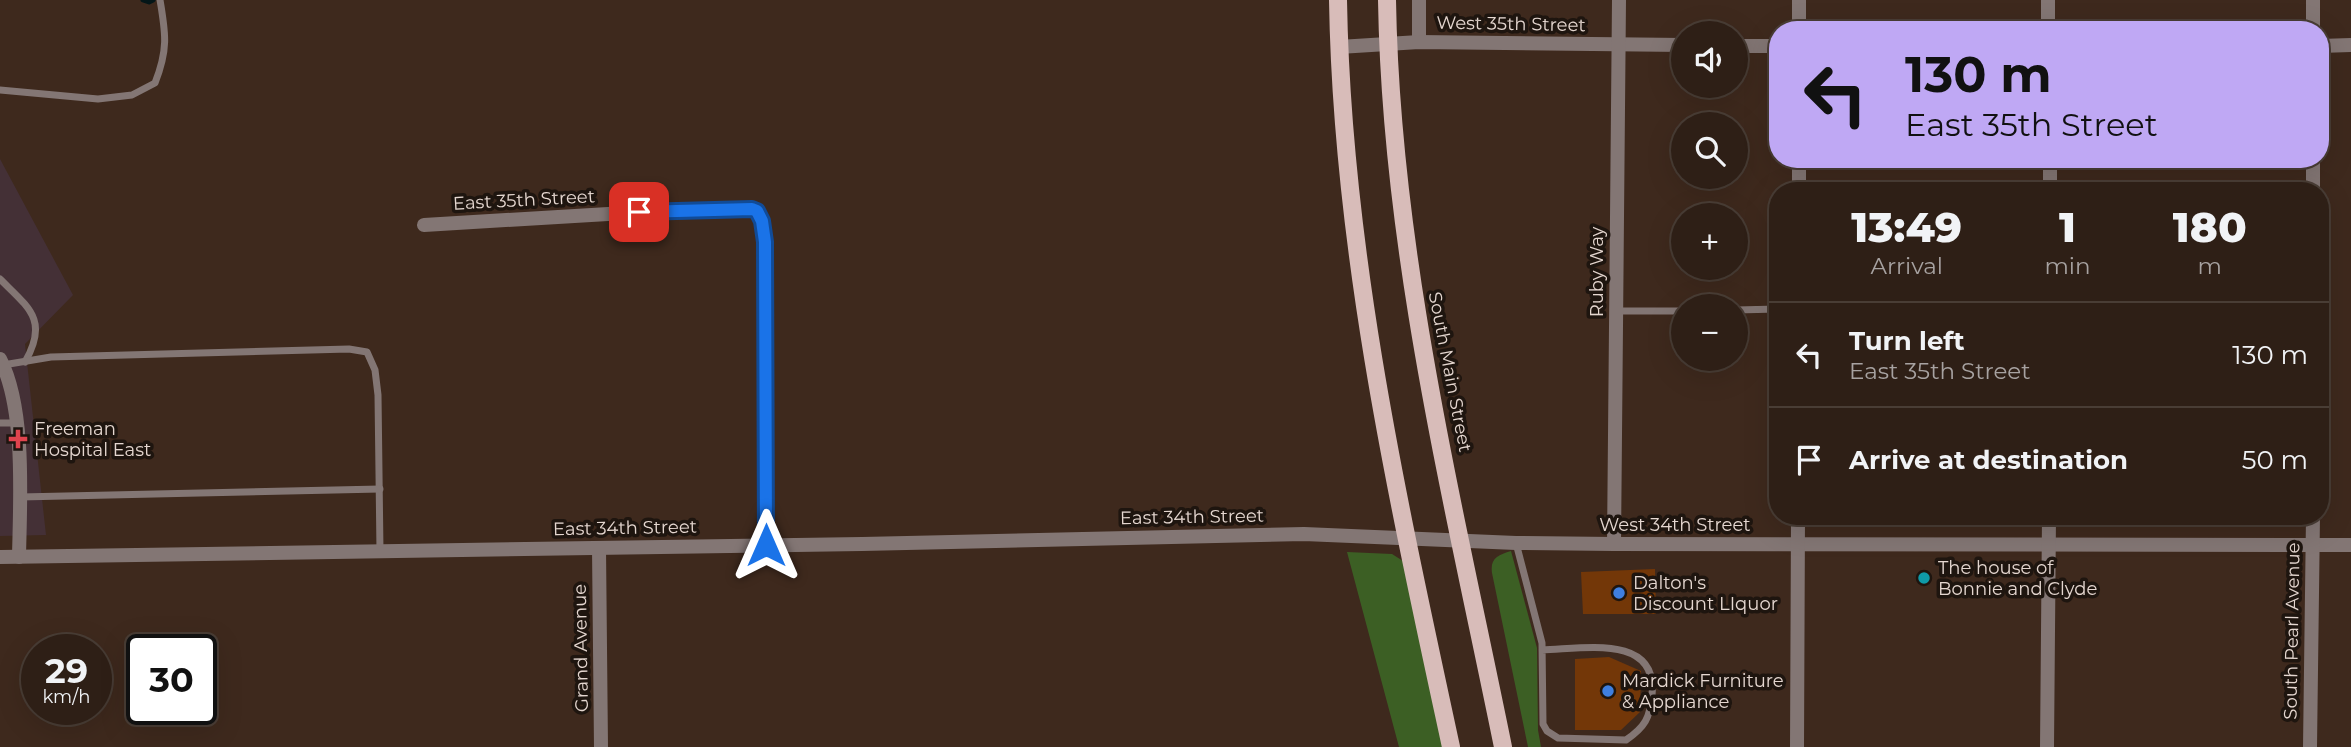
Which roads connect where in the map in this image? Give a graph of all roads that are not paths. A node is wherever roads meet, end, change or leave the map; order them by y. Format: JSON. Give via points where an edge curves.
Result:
{"nodes":[{"id":1,"x":160,"y":0,"type":"edge"},
{"id":2,"x":1338,"y":0,"type":"edge"},
{"id":3,"x":1387,"y":0,"type":"edge"},
{"id":4,"x":1419,"y":0,"type":"edge"},
{"id":5,"x":1619,"y":0,"type":"edge"},
{"id":6,"x":1800,"y":0,"type":"edge"},
{"id":7,"x":2048,"y":0,"type":"edge"},
{"id":8,"x":2313,"y":0,"type":"edge"},
{"id":9,"x":1799,"y":21,"type":"edge"},
{"id":10,"x":2048,"y":21,"type":"edge"},
{"id":11,"x":2313,"y":21,"type":"edge"},
{"id":12,"x":1419,"y":42,"type":"junction"},
{"id":13,"x":1388,"y":44,"type":"junction"},
{"id":14,"x":1618,"y":45,"type":"junction"},
{"id":15,"x":1671,"y":45,"type":"edge"},
{"id":16,"x":2351,"y":45,"type":"edge"},
{"id":17,"x":1748,"y":46,"type":"edge"},
{"id":18,"x":1769,"y":46,"type":"edge"},
{"id":19,"x":2329,"y":46,"type":"edge"},
{"id":20,"x":1339,"y":47,"type":"junction"},
{"id":21,"x":0,"y":90,"type":"edge"},
{"id":22,"x":424,"y":225,"type":"dead end"},
{"id":23,"x":0,"y":279,"type":"edge"},
{"id":24,"x":1769,"y":309,"type":"edge"},
{"id":25,"x":1671,"y":310,"type":"edge"},
{"id":26,"x":1748,"y":310,"type":"edge"},
{"id":27,"x":1616,"y":311,"type":"junction"},
{"id":28,"x":2,"y":362,"type":"edge"},
{"id":29,"x":24,"y":362,"type":"junction"},
{"id":30,"x":5,"y":386,"type":"edge"},
{"id":31,"x":16,"y":422,"type":"junction"},
{"id":32,"x":0,"y":423,"type":"edge"},
{"id":33,"x":380,"y":489,"type":"junction"},
{"id":34,"x":20,"y":497,"type":"junction"},
{"id":35,"x":1798,"y":525,"type":"edge"},
{"id":36,"x":2049,"y":525,"type":"edge"},
{"id":37,"x":2313,"y":525,"type":"edge"},
{"id":38,"x":1406,"y":539,"type":"junction"},
{"id":39,"x":1461,"y":540,"type":"junction"},
{"id":40,"x":1516,"y":543,"type":"junction"},
{"id":41,"x":1614,"y":544,"type":"junction"},
{"id":42,"x":1798,"y":544,"type":"junction"},
{"id":43,"x":766,"y":545,"type":"junction"},
{"id":44,"x":2313,"y":545,"type":"junction"},
{"id":45,"x":2351,"y":545,"type":"edge"},
{"id":46,"x":2049,"y":546,"type":"junction"},
{"id":47,"x":598,"y":548,"type":"junction"},
{"id":48,"x":380,"y":551,"type":"junction"},
{"id":49,"x":0,"y":557,"type":"edge"},
{"id":50,"x":19,"y":557,"type":"junction"},
{"id":51,"x":1542,"y":650,"type":"junction"},
{"id":52,"x":601,"y":747,"type":"edge"},
{"id":53,"x":1451,"y":747,"type":"edge"},
{"id":54,"x":1503,"y":747,"type":"edge"},
{"id":55,"x":1797,"y":747,"type":"edge"},
{"id":56,"x":2047,"y":747,"type":"edge"},
{"id":57,"x":2310,"y":747,"type":"edge"}],
"edges":[{"from":1,"to":21,"type":"lane","via":[[166,40],[155,83],[132,95],[98,99]]},
{"from":2,"to":20,"type":"main road"},
{"from":3,"to":13,"type":"main road","name":"South Main Street"},
{"from":4,"to":12,"type":"street"},
{"from":5,"to":14,"type":"street","name":"Ruby Way"},
{"from":6,"to":9,"type":"street"},
{"from":7,"to":10,"type":"street"},
{"from":8,"to":11,"type":"street"},
{"from":12,"to":13,"type":"street","name":"West 35th Street"},
{"from":12,"to":14,"type":"street","name":"West 35th Street"},
{"from":13,"to":20,"type":"street","name":"West 35th Street"},
{"from":13,"to":39,"type":"main road","name":"South Main Street","via":[[1410,271]]},
{"from":14,"to":15,"type":"street","name":"West 35th Street"},
{"from":14,"to":27,"type":"street","name":"Ruby Way"},
{"from":16,"to":19,"type":"street"},
{"from":17,"to":18,"type":"street"},
{"from":20,"to":38,"type":"main road","via":[[1364,294]]},
{"from":22,"to":43,"type":"street","name":"East 35th Street","via":[[752,209],[760,215],[764,235]]},
{"from":23,"to":29,"type":"lane","via":[[29,308],[35,321],[35,344]]},
{"from":24,"to":26,"type":"lane"},
{"from":25,"to":27,"type":"lane"},
{"from":27,"to":41,"type":"street","name":"Ruby Way"},
{"from":28,"to":29,"type":"lane"},
{"from":28,"to":30,"type":"street"},
{"from":29,"to":33,"type":"lane","via":[[51,357],[367,352],[378,394]]},
{"from":30,"to":31,"type":"street"},
{"from":31,"to":32,"type":"lane"},
{"from":31,"to":34,"type":"street"},
{"from":33,"to":34,"type":"lane"},
{"from":33,"to":48,"type":"lane"},
{"from":34,"to":50,"type":"street"},
{"from":35,"to":42,"type":"street"},
{"from":36,"to":46,"type":"street"},
{"from":37,"to":44,"type":"street","name":"South Pearl Avenue"},
{"from":38,"to":39,"type":"street","name":"East 34th Street"},
{"from":38,"to":43,"type":"street","name":"East 34th Street","via":[[1304,534]]},
{"from":38,"to":53,"type":"main road"},
{"from":39,"to":40,"type":"street","name":"West 34th Street"},
{"from":39,"to":54,"type":"main road","name":"South Main Street"},
{"from":40,"to":41,"type":"street","name":"West 34th Street"},
{"from":40,"to":51,"type":"lane"},
{"from":41,"to":42,"type":"street","name":"West 34th Street"},
{"from":42,"to":46,"type":"street","name":"West 34th Street"},
{"from":42,"to":55,"type":"street"},
{"from":43,"to":47,"type":"street","name":"East 34th Street"},
{"from":44,"to":45,"type":"street","name":"West 34th Street"},
{"from":44,"to":46,"type":"street","name":"West 34th Street"},
{"from":44,"to":57,"type":"street","name":"South Pearl Avenue"},
{"from":46,"to":56,"type":"street"},
{"from":47,"to":48,"type":"street","name":"East 34th Street"},
{"from":47,"to":52,"type":"street","name":"Grand Avenue"},
{"from":48,"to":50,"type":"street","name":"East 34th Street"},
{"from":49,"to":50,"type":"street","name":"East 34th Street"},
{"from":51,"to":51,"type":"lane","via":[[1543,724],[1547,731],[1558,738],[1626,740],[1647,722],[1653,693],[1646,663],[1624,650],[1606,647]]}]}
